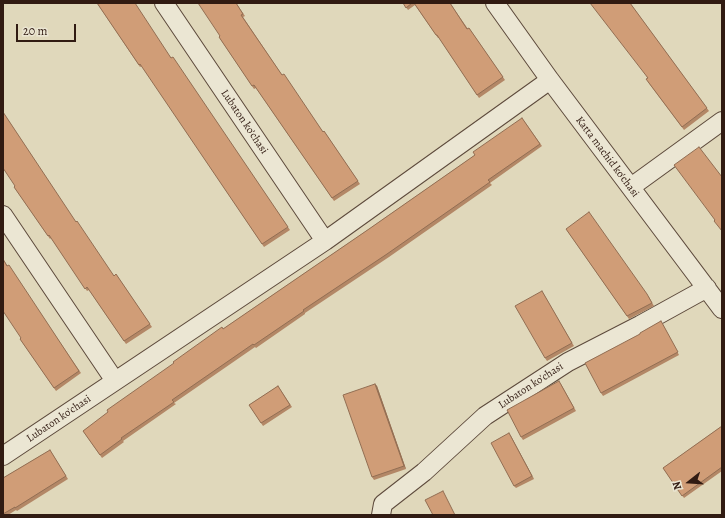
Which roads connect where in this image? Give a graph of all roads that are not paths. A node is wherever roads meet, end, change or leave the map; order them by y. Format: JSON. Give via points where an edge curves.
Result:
{"nodes":[{"id":1,"x":164,"y":3,"type":"edge"},
{"id":2,"x":495,"y":3,"type":"edge"},
{"id":3,"x":550,"y":80,"type":"junction"},
{"id":4,"x":722,"y":121,"type":"edge"},
{"id":5,"x":631,"y":187,"type":"junction"},
{"id":6,"x":3,"y":215,"type":"edge"},
{"id":7,"x":325,"y":241,"type":"junction"},
{"id":8,"x":706,"y":288,"type":"junction"},
{"id":9,"x":722,"y":309,"type":"edge"},
{"id":10,"x":115,"y":381,"type":"junction"},
{"id":11,"x":3,"y":456,"type":"edge"},
{"id":12,"x":381,"y":515,"type":"edge"}],
"edges":[{"from":1,"to":7,"type":"street","name":"Lubaton ko'chasi"},
{"from":2,"to":3,"type":"street","name":"Katta machid ko'chasi"},
{"from":3,"to":5,"type":"street","name":"Katta machid ko'chasi"},
{"from":3,"to":7,"type":"street","name":"Lubaton ko'chasi"},
{"from":4,"to":5,"type":"street"},
{"from":5,"to":8,"type":"street","name":"Katta machid ko'chasi"},
{"from":6,"to":10,"type":"street"},
{"from":7,"to":10,"type":"street","name":"Lubaton ko'chasi"},
{"from":8,"to":9,"type":"street","name":"Katta machid ko'chasi"},
{"from":8,"to":12,"type":"street","name":"Lubaton ko'chasi","via":[[568,362],[485,416],[424,472],[383,504]]},
{"from":10,"to":11,"type":"street","name":"Lubaton ko'chasi"}]}
